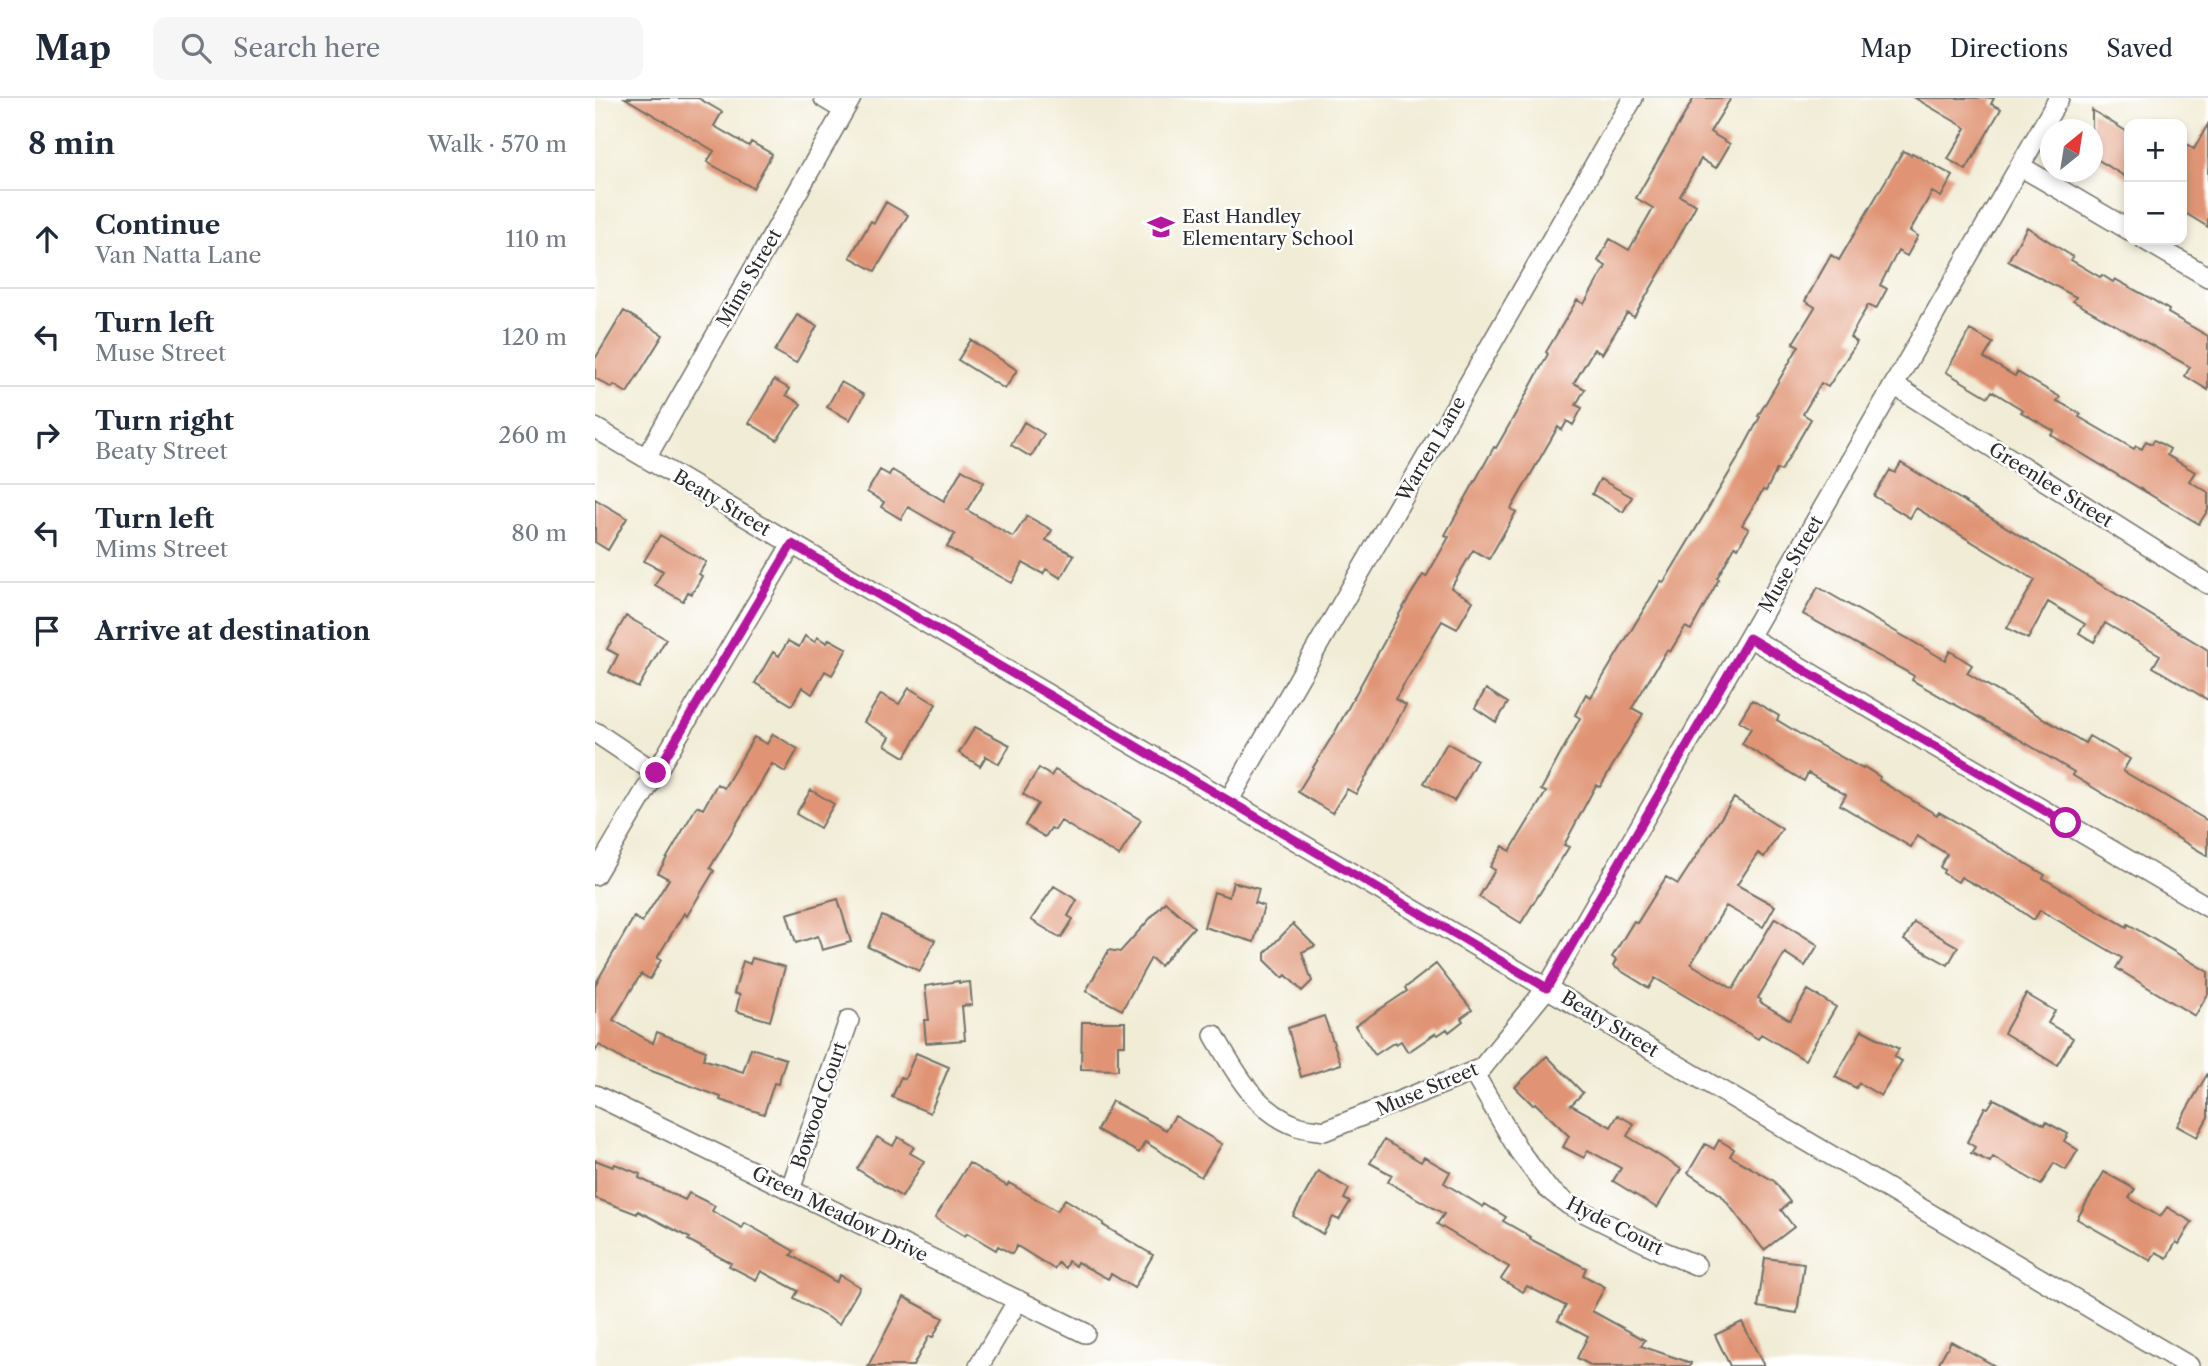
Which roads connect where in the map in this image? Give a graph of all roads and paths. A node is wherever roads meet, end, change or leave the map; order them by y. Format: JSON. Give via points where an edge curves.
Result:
{"nodes":[{"id":1,"x":824,"y":98,"type":"edge"},
{"id":2,"x":1633,"y":98,"type":"edge"},
{"id":3,"x":2059,"y":98,"type":"edge"},
{"id":4,"x":848,"y":104,"type":"edge"},
{"id":5,"x":2020,"y":166,"type":"junction"},
{"id":6,"x":2124,"y":227,"type":"edge"},
{"id":7,"x":2154,"y":245,"type":"edge"},
{"id":8,"x":2208,"y":277,"type":"edge"},
{"id":9,"x":1894,"y":385,"type":"junction"},
{"id":10,"x":595,"y":428,"type":"edge"},
{"id":11,"x":646,"y":458,"type":"junction"},
{"id":12,"x":792,"y":544,"type":"junction"},
{"id":13,"x":2208,"y":584,"type":"edge"},
{"id":14,"x":1749,"y":638,"type":"junction"},
{"id":15,"x":595,"y":732,"type":"edge"},
{"id":16,"x":656,"y":773,"type":"junction"},
{"id":17,"x":1230,"y":800,"type":"junction"},
{"id":18,"x":595,"y":876,"type":"edge"},
{"id":19,"x":2208,"y":906,"type":"edge"},
{"id":20,"x":1547,"y":988,"type":"junction"},
{"id":21,"x":849,"y":1020,"type":"dead end"},
{"id":22,"x":1214,"y":1035,"type":"dead end"},
{"id":23,"x":1473,"y":1072,"type":"junction"},
{"id":24,"x":595,"y":1095,"type":"edge"},
{"id":25,"x":790,"y":1190,"type":"junction"},
{"id":26,"x":1696,"y":1265,"type":"dead end"},
{"id":27,"x":1018,"y":1300,"type":"junction"},
{"id":28,"x":1085,"y":1333,"type":"dead end"},
{"id":29,"x":979,"y":1366,"type":"edge"},
{"id":30,"x":2189,"y":1366,"type":"edge"}],
"edges":[{"from":1,"to":4,"type":"street"},
{"from":2,"to":17,"type":"street","name":"Warren Lane"},
{"from":3,"to":5,"type":"street","name":"Muse Street"},
{"from":4,"to":11,"type":"street","name":"Mims Street"},
{"from":5,"to":6,"type":"street"},
{"from":5,"to":9,"type":"street","name":"Muse Street"},
{"from":7,"to":8,"type":"street"},
{"from":9,"to":13,"type":"street","name":"Greenlee Street"},
{"from":9,"to":14,"type":"street","name":"Muse Street"},
{"from":10,"to":11,"type":"street","name":"Beaty Street"},
{"from":11,"to":12,"type":"street","name":"Beaty Street"},
{"from":12,"to":16,"type":"street"},
{"from":12,"to":17,"type":"street","name":"Beaty Street"},
{"from":14,"to":19,"type":"street"},
{"from":14,"to":20,"type":"street","name":"Muse Street"},
{"from":15,"to":16,"type":"street"},
{"from":16,"to":18,"type":"street"},
{"from":17,"to":20,"type":"street","name":"Beaty Street"},
{"from":20,"to":23,"type":"street","name":"Muse Street","via":[[1482,1068]]},
{"from":20,"to":30,"type":"street","name":"Beaty Street"},
{"from":21,"to":25,"type":"street","name":"Bowood Court"},
{"from":22,"to":23,"type":"street","name":"Muse Street","via":[[1245,1087],[1272,1112],[1297,1126],[1324,1130]]},
{"from":23,"to":26,"type":"street","name":"Hyde Court","via":[[1546,1188],[1569,1205]]},
{"from":24,"to":25,"type":"street","name":"Green Meadow Drive"},
{"from":25,"to":27,"type":"street","name":"Green Meadow Drive"},
{"from":27,"to":28,"type":"street","name":"Green Meadow Drive"},
{"from":27,"to":29,"type":"street"}]}
